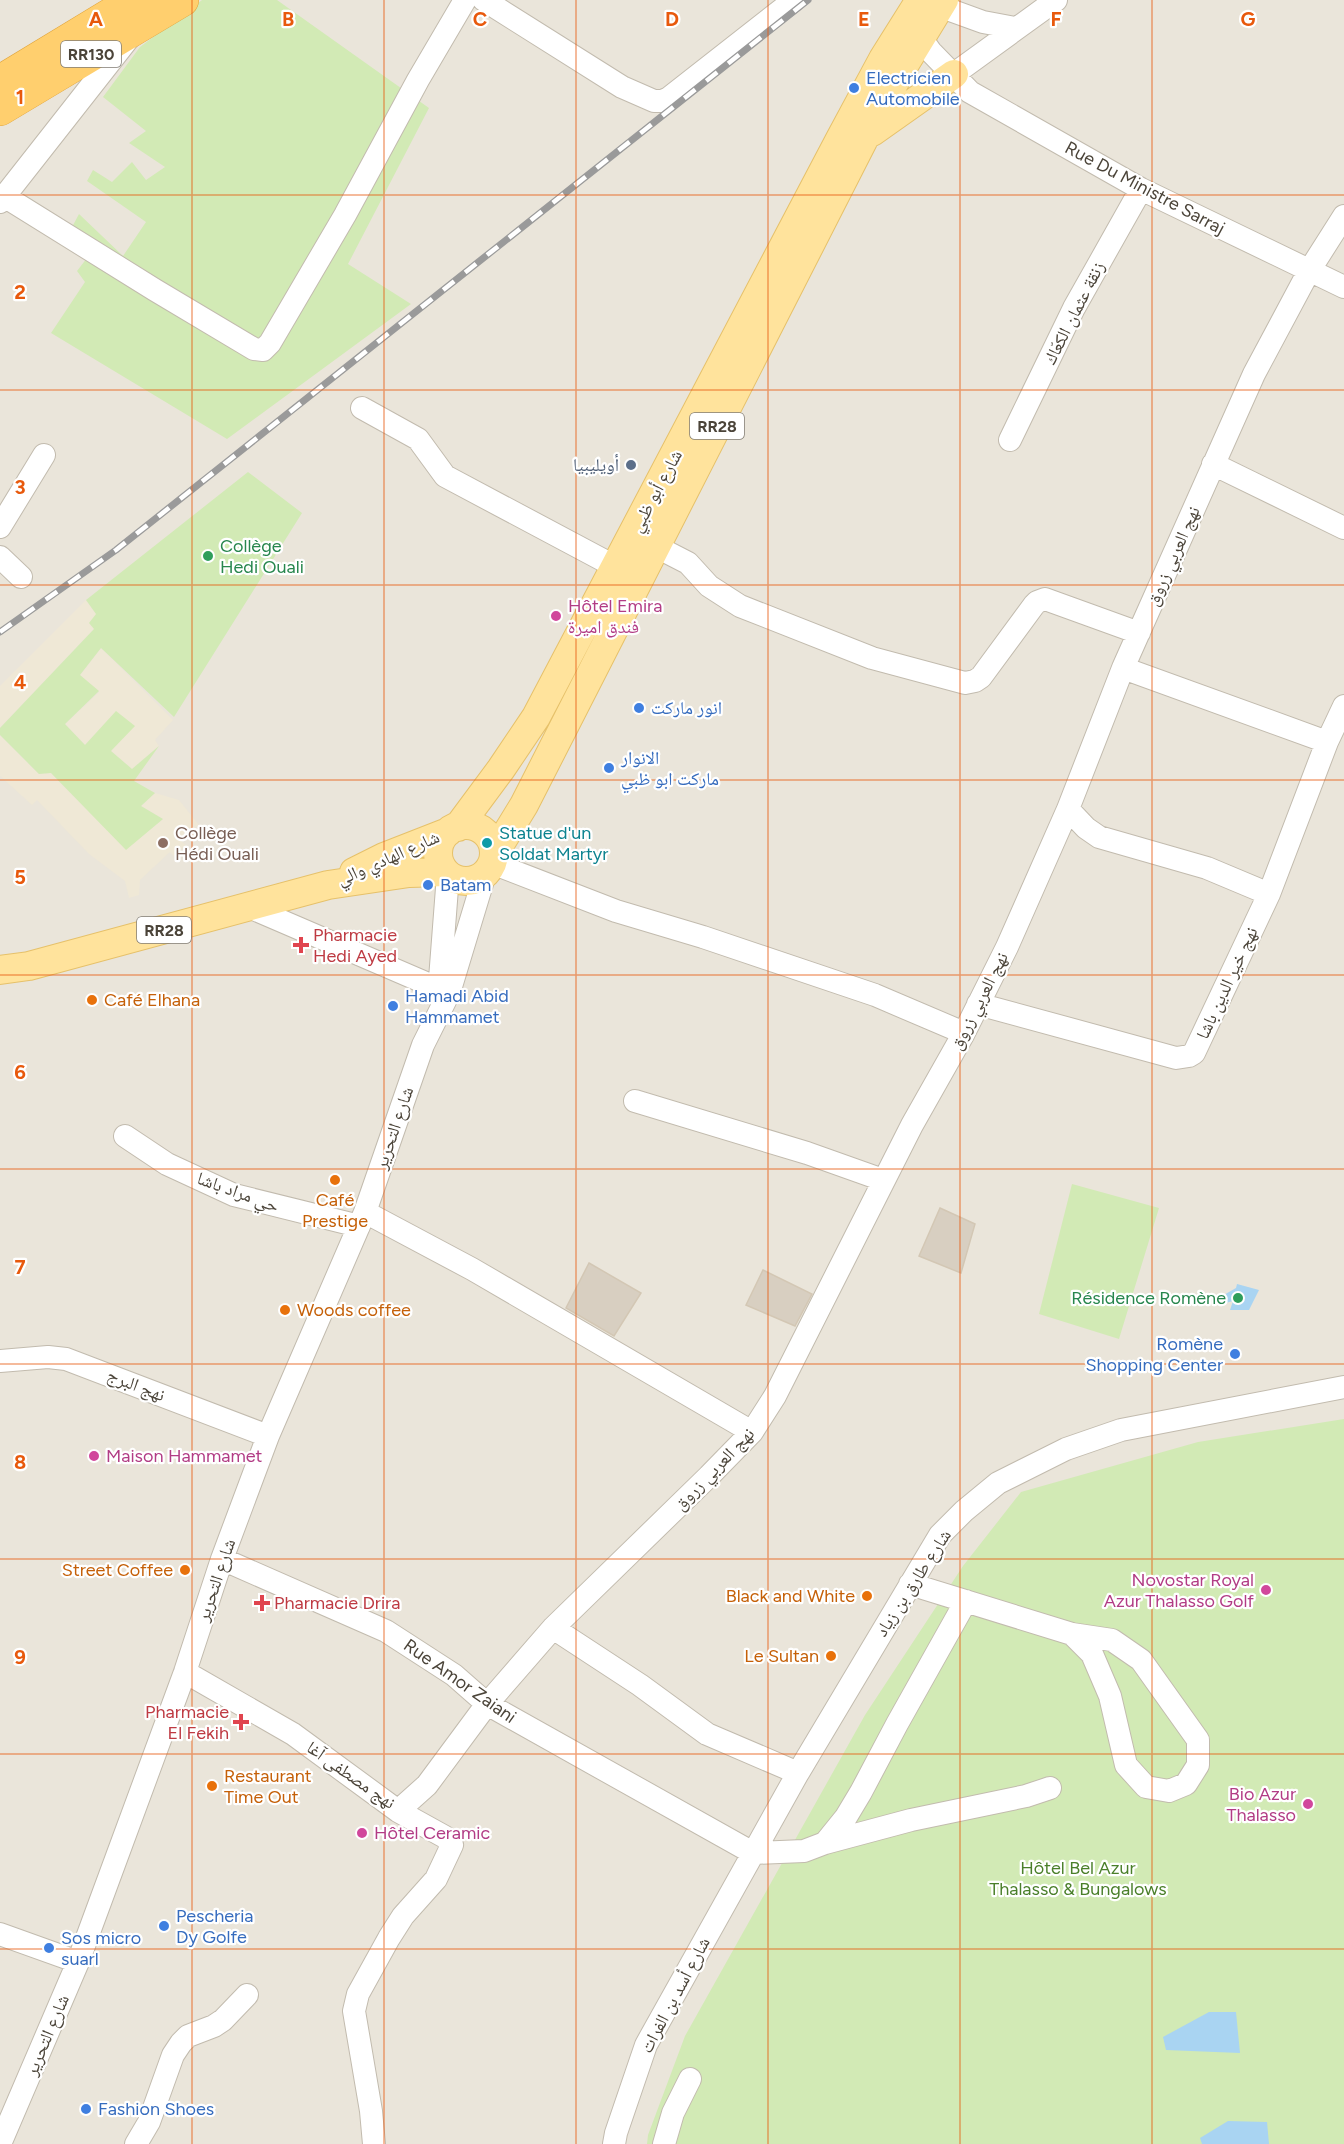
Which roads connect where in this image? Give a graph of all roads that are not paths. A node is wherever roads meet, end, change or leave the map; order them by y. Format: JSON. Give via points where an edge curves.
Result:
{"nodes":[{"id":1,"x":182,"y":0,"type":"edge"},
{"id":2,"x":465,"y":0,"type":"edge"},
{"id":3,"x":484,"y":0,"type":"edge"},
{"id":4,"x":794,"y":0,"type":"edge"},
{"id":5,"x":1056,"y":0,"type":"edge"},
{"id":6,"x":133,"y":7,"type":"edge"},
{"id":7,"x":926,"y":10,"type":"edge"},
{"id":8,"x":1015,"y":28,"type":"junction"},
{"id":9,"x":954,"y":74,"type":"junction"},
{"id":10,"x":0,"y":82,"type":"edge"},
{"id":11,"x":0,"y":109,"type":"edge"},
{"id":12,"x":865,"y":137,"type":"junction"},
{"id":13,"x":1141,"y":189,"type":"junction"},
{"id":14,"x":2,"y":199,"type":"edge"},
{"id":15,"x":1344,"y":216,"type":"edge"},
{"id":16,"x":1309,"y":271,"type":"junction"},
{"id":17,"x":1344,"y":288,"type":"edge"},
{"id":18,"x":362,"y":408,"type":"dead end"},
{"id":19,"x":1010,"y":440,"type":"dead end"},
{"id":20,"x":44,"y":455,"type":"dead end"},
{"id":21,"x":1214,"y":464,"type":"junction"},
{"id":22,"x":682,"y":467,"type":"junction"},
{"id":23,"x":0,"y":527,"type":"edge"},
{"id":24,"x":1344,"y":528,"type":"edge"},
{"id":25,"x":655,"y":546,"type":"junction"},
{"id":26,"x":0,"y":557,"type":"edge"},
{"id":27,"x":616,"y":567,"type":"junction"},
{"id":28,"x":21,"y":578,"type":"dead end"},
{"id":29,"x":1139,"y":633,"type":"junction"},
{"id":30,"x":1123,"y":668,"type":"junction"},
{"id":31,"x":1344,"y":706,"type":"edge"},
{"id":32,"x":1327,"y":742,"type":"junction"},
{"id":33,"x":1068,"y":809,"type":"junction"},
{"id":34,"x":453,"y":829,"type":"junction"},
{"id":35,"x":490,"y":864,"type":"junction"},
{"id":36,"x":447,"y":873,"type":"junction"},
{"id":37,"x":328,"y":885,"type":"junction"},
{"id":38,"x":1269,"y":894,"type":"junction"},
{"id":39,"x":249,"y":907,"type":"junction"},
{"id":40,"x":0,"y":970,"type":"edge"},
{"id":41,"x":444,"y":991,"type":"junction"},
{"id":42,"x":978,"y":1004,"type":"junction"},
{"id":43,"x":964,"y":1033,"type":"junction"},
{"id":44,"x":635,"y":1101,"type":"dead end"},
{"id":45,"x":125,"y":1136,"type":"dead end"},
{"id":46,"x":883,"y":1180,"type":"junction"},
{"id":47,"x":362,"y":1219,"type":"junction"},
{"id":48,"x":0,"y":1361,"type":"edge"},
{"id":49,"x":1344,"y":1387,"type":"edge"},
{"id":50,"x":752,"y":1432,"type":"junction"},
{"id":51,"x":268,"y":1436,"type":"junction"},
{"id":52,"x":222,"y":1559,"type":"junction"},
{"id":53,"x":910,"y":1584,"type":"junction"},
{"id":54,"x":966,"y":1601,"type":"junction"},
{"id":55,"x":554,"y":1628,"type":"junction"},
{"id":56,"x":1072,"y":1634,"type":"junction"},
{"id":57,"x":185,"y":1672,"type":"junction"},
{"id":58,"x":487,"y":1704,"type":"junction"},
{"id":59,"x":798,"y":1773,"type":"junction"},
{"id":60,"x":1050,"y":1788,"type":"dead end"},
{"id":61,"x":398,"y":1811,"type":"junction"},
{"id":62,"x":825,"y":1843,"type":"junction"},
{"id":63,"x":753,"y":1853,"type":"junction"},
{"id":64,"x":0,"y":1934,"type":"edge"},
{"id":65,"x":78,"y":1962,"type":"junction"},
{"id":66,"x":247,"y":1995,"type":"dead end"},
{"id":67,"x":690,"y":2079,"type":"dead end"},
{"id":68,"x":0,"y":2144,"type":"edge"},
{"id":69,"x":136,"y":2144,"type":"edge"},
{"id":70,"x":374,"y":2144,"type":"edge"},
{"id":71,"x":614,"y":2144,"type":"edge"},
{"id":72,"x":664,"y":2144,"type":"edge"}],
"edges":[{"from":1,"to":6,"type":"highway","number":"RR130"},
{"from":2,"to":14,"type":"street","via":[[345,215],[270,343],[262,350],[254,349]]},
{"from":3,"to":4,"type":"street","via":[[622,87],[654,101],[669,98]]},
{"from":5,"to":8,"type":"street"},
{"from":6,"to":10,"type":"highway","number":"RR130"},
{"from":6,"to":11,"type":"highway","number":"RR130"},
{"from":6,"to":14,"type":"street"},
{"from":7,"to":8,"type":"street"},
{"from":7,"to":9,"type":"street","name":"Rue Du Ministre Sarraj","via":[[935,56]]},
{"from":7,"to":12,"type":"main road","name":"شارع أبو ظبي","number":"RR28"},
{"from":7,"to":22,"type":"main road","name":"شارع أبو ظبي","number":"RR28","via":[[883,59]]},
{"from":8,"to":9,"type":"street"},
{"from":9,"to":12,"type":"main road"},
{"from":9,"to":13,"type":"street","name":"Rue Du Ministre Sarraj","via":[[970,92]]},
{"from":12,"to":22,"type":"main road","name":"شارع أبو ظبي","number":"RR28"},
{"from":13,"to":16,"type":"street","name":"Rue Du Ministre Sarraj"},
{"from":13,"to":19,"type":"street","name":"زنقة عثمان الكعّاك","via":[[1074,308]]},
{"from":15,"to":16,"type":"street","name":"نهج العربي زروق"},
{"from":16,"to":17,"type":"street","name":"Rue Du Ministre Sarraj"},
{"from":16,"to":21,"type":"street","name":"نهج العربي زروق","via":[[1254,374]]},
{"from":18,"to":27,"type":"street","via":[[418,439],[445,476]]},
{"from":20,"to":23,"type":"street"},
{"from":21,"to":24,"type":"street"},
{"from":21,"to":29,"type":"street","name":"نهج العربي زروق"},
{"from":22,"to":25,"type":"main road","name":"شارع أبو ظبي","number":"RR28"},
{"from":22,"to":27,"type":"main road","name":"شارع أبو ظبي","number":"RR28"},
{"from":25,"to":29,"type":"street","via":[[688,563],[709,586],[740,606],[872,658],[965,683],[981,677],[1041,600]]},
{"from":25,"to":35,"type":"main road","name":"شارع أبو ظبي","number":"RR28","via":[[524,806]]},
{"from":26,"to":28,"type":"street"},
{"from":27,"to":34,"type":"main road","name":"شارع أبو ظبي","number":"RR28","via":[[536,717]]},
{"from":29,"to":30,"type":"street","name":"نهج العربي زروق"},
{"from":30,"to":32,"type":"street"},
{"from":30,"to":33,"type":"street","name":"نهج العربي زروق"},
{"from":31,"to":32,"type":"street","name":"نهج خير الدين باشا"},
{"from":32,"to":38,"type":"street","name":"نهج خير الدين باشا"},
{"from":33,"to":38,"type":"street","via":[[1099,837],[1207,868]]},
{"from":33,"to":42,"type":"street","name":"نهج العربي زروق"},
{"from":34,"to":35,"type":"main road","via":[[468,825],[487,835],[492,844]]},
{"from":34,"to":36,"type":"main road","number":"RR28","via":[[441,840],[438,851],[439,862]]},
{"from":34,"to":37,"type":"main road","name":"شارع الهادي والي","number":"RR28"},
{"from":35,"to":36,"type":"main road","number":"RR28","via":[[476,879],[467,881]]},
{"from":35,"to":41,"type":"street","name":"شارع التحرير"},
{"from":35,"to":43,"type":"street","via":[[874,995]]},
{"from":36,"to":37,"type":"main road","name":"شارع الهادي والي","number":"RR28","via":[[409,873]]},
{"from":36,"to":41,"type":"street","name":"شارع التحرير"},
{"from":37,"to":39,"type":"main road","name":"شارع الهادي والي","number":"RR28"},
{"from":38,"to":42,"type":"street","name":"نهج خير الدين باشا","via":[[1197,1050],[1189,1056],[1176,1058]]},
{"from":39,"to":40,"type":"main road","name":"شارع الهادي والي","number":"RR28","via":[[29,966]]},
{"from":39,"to":41,"type":"street"},
{"from":41,"to":47,"type":"street","name":"شارع التحرير"},
{"from":42,"to":43,"type":"street","name":"نهج العربي زروق"},
{"from":43,"to":46,"type":"street","name":"نهج العربي زروق"},
{"from":44,"to":46,"type":"street"},
{"from":45,"to":47,"type":"street","name":"حي مراد باشا","via":[[167,1164],[234,1195]]},
{"from":46,"to":50,"type":"street","name":"نهج العربي زروق"},
{"from":47,"to":50,"type":"street","name":"حي مراد باشا","via":[[472,1269]]},
{"from":47,"to":51,"type":"street","name":"شارع التحرير"},
{"from":48,"to":51,"type":"street","name":"نهج البرج","via":[[66,1359]]},
{"from":49,"to":53,"type":"street","name":"شارع طارق بن زياد","via":[[1121,1430],[1066,1449],[998,1483],[964,1511],[940,1535]]},
{"from":50,"to":55,"type":"street","name":"نهج العربي زروق"},
{"from":51,"to":52,"type":"street","name":"شارع التحرير"},
{"from":52,"to":57,"type":"street","name":"شارع التحرير"},
{"from":52,"to":58,"type":"street","name":"Rue Amor Zaiani","via":[[386,1631],[454,1675]]},
{"from":53,"to":54,"type":"street"},
{"from":53,"to":59,"type":"street","name":"شارع طارق بن زياد"},
{"from":54,"to":56,"type":"street"},
{"from":54,"to":62,"type":"street","via":[[861,1792]]},
{"from":55,"to":58,"type":"street","name":"نهج العربي زروق"},
{"from":55,"to":59,"type":"street","via":[[707,1734]]},
{"from":56,"to":56,"type":"street","via":[[1092,1654],[1110,1696],[1126,1765],[1146,1788],[1169,1791],[1186,1784],[1198,1766],[1198,1740],[1141,1660],[1112,1640]]},
{"from":57,"to":61,"type":"street","name":"نهج مصطفى آغا","via":[[293,1734]]},
{"from":57,"to":65,"type":"street","name":"شارع التحرير"},
{"from":58,"to":61,"type":"street","name":"نهج مصطفى آغا","via":[[427,1785]]},
{"from":58,"to":63,"type":"street","name":"Rue Amor Zaiani"},
{"from":59,"to":63,"type":"street","name":"شارع طارق بن زياد"},
{"from":60,"to":62,"type":"street"},
{"from":61,"to":70,"type":"street","via":[[445,1837],[452,1845],[436,1879],[389,1938],[358,1994],[354,2011]]},
{"from":62,"to":63,"type":"street","via":[[804,1851]]},
{"from":63,"to":71,"type":"street","name":"شارع أسد بن الفرات","via":[[646,2045]]},
{"from":64,"to":65,"type":"street"},
{"from":65,"to":68,"type":"street","name":"شارع التحرير"},
{"from":66,"to":69,"type":"street","via":[[223,2020],[181,2043]]},
{"from":67,"to":72,"type":"street","via":[[673,2113]]}]}
